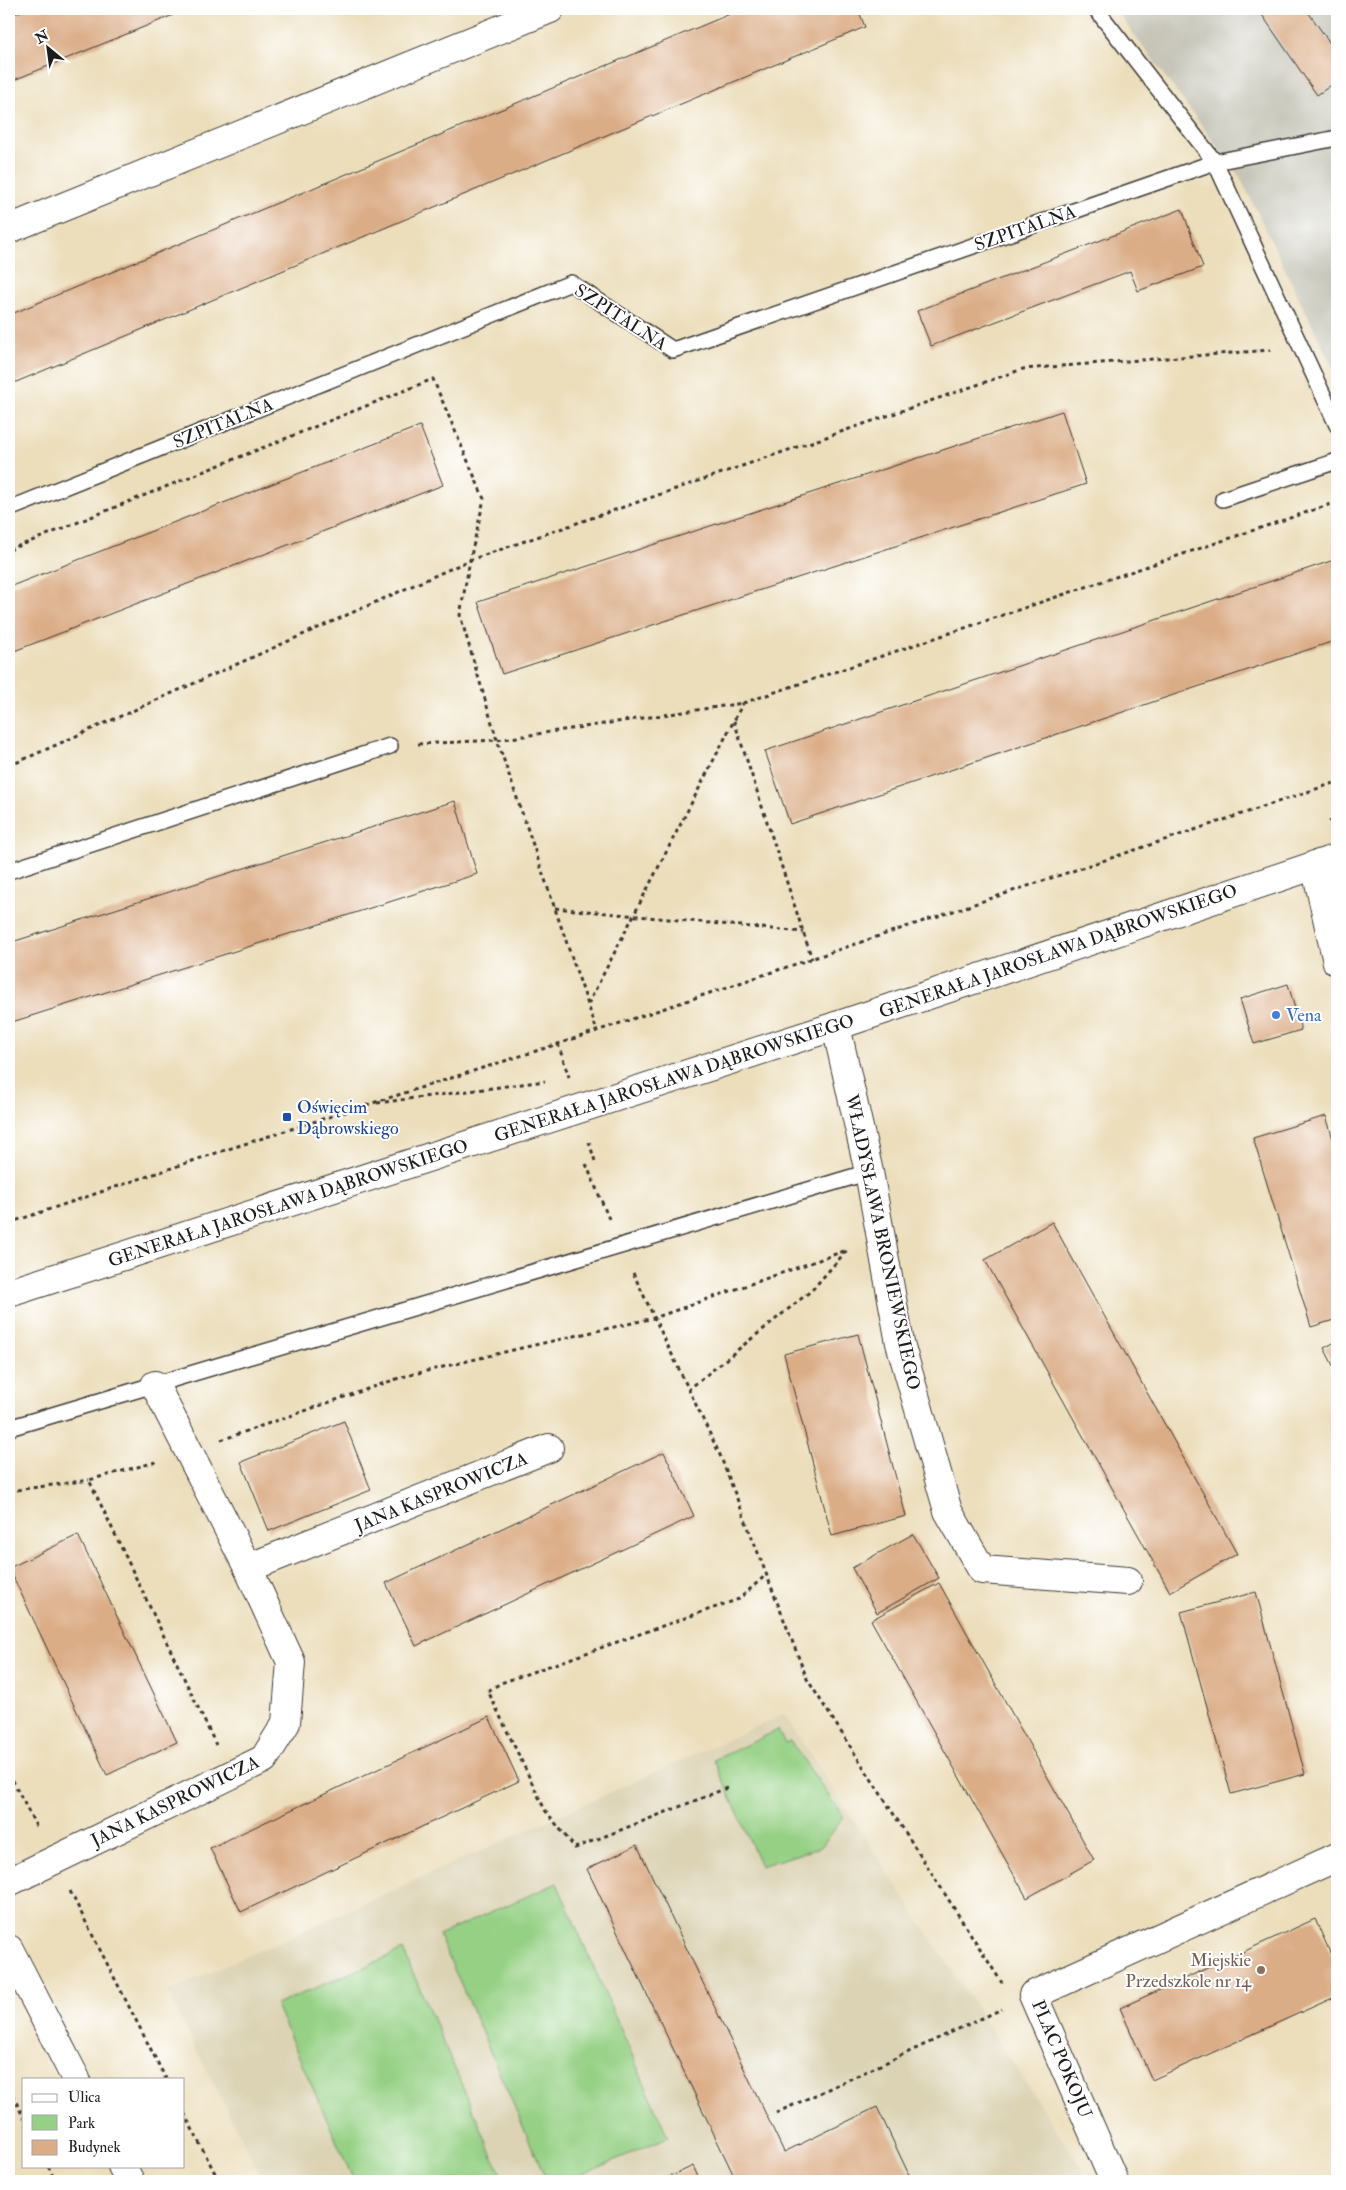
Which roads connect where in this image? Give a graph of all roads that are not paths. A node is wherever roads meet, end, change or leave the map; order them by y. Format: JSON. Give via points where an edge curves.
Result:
{"nodes":[{"id":1,"x":550,"y":9,"type":"edge"},
{"id":2,"x":1096,"y":9,"type":"edge"},
{"id":3,"x":1337,"y":138,"type":"edge"},
{"id":4,"x":1215,"y":162,"type":"junction"},
{"id":5,"x":9,"y":229,"type":"edge"},
{"id":6,"x":1337,"y":425,"type":"edge"},
{"id":7,"x":1337,"y":460,"type":"edge"},
{"id":8,"x":1223,"y":499,"type":"dead end"},
{"id":9,"x":9,"y":509,"type":"edge"},
{"id":10,"x":390,"y":746,"type":"road end"},
{"id":11,"x":1326,"y":861,"type":"edge"},
{"id":12,"x":9,"y":871,"type":"edge"},
{"id":13,"x":1337,"y":962,"type":"edge"},
{"id":14,"x":836,"y":1026,"type":"junction"},
{"id":15,"x":869,"y":1172,"type":"junction"},
{"id":16,"x":9,"y":1293,"type":"edge"},
{"id":17,"x":155,"y":1385,"type":"junction"},
{"id":18,"x":9,"y":1428,"type":"edge"},
{"id":19,"x":549,"y":1448,"type":"dead end"},
{"id":20,"x":248,"y":1568,"type":"junction"},
{"id":21,"x":1128,"y":1581,"type":"dead end"},
{"id":22,"x":1337,"y":1857,"type":"edge"},
{"id":23,"x":9,"y":1882,"type":"edge"},
{"id":24,"x":9,"y":1949,"type":"edge"},
{"id":25,"x":75,"y":2078,"type":"edge"},
{"id":26,"x":123,"y":2168,"type":"edge"},
{"id":27,"x":130,"y":2181,"type":"edge"},
{"id":28,"x":1114,"y":2181,"type":"edge"}],
"edges":[{"from":1,"to":5,"type":"street"},
{"from":2,"to":4,"type":"lane"},
{"from":3,"to":4,"type":"lane"},
{"from":4,"to":6,"type":"lane"},
{"from":4,"to":9,"type":"lane","name":"SZPITALNA","via":[[673,350],[571,283]]},
{"from":7,"to":8,"type":"lane"},
{"from":10,"to":12,"type":"lane"},
{"from":11,"to":13,"type":"street"},
{"from":11,"to":14,"type":"street","name":"GENERAŁA JAROSŁAWA DĄBROWSKIEGO"},
{"from":14,"to":15,"type":"street","name":"WŁADYSŁAWA BRONIEWSKIEGO"},
{"from":14,"to":16,"type":"street","name":"GENERAŁA JAROSŁAWA DĄBROWSKIEGO"},
{"from":15,"to":17,"type":"lane"},
{"from":15,"to":21,"type":"street","name":"WŁADYSŁAWA BRONIEWSKIEGO","via":[[900,1343],[948,1511],[982,1570]]},
{"from":17,"to":18,"type":"lane"},
{"from":17,"to":20,"type":"street","name":"JANA KASPROWICZA"},
{"from":19,"to":20,"type":"street","name":"JANA KASPROWICZA"},
{"from":20,"to":23,"type":"street","name":"JANA KASPROWICZA","via":[[291,1662],[286,1722],[264,1758]]},
{"from":22,"to":28,"type":"street","name":"PLAC POKOJU","via":[[1024,1999]]},
{"from":24,"to":25,"type":"street"},
{"from":26,"to":27,"type":"street"}]}
